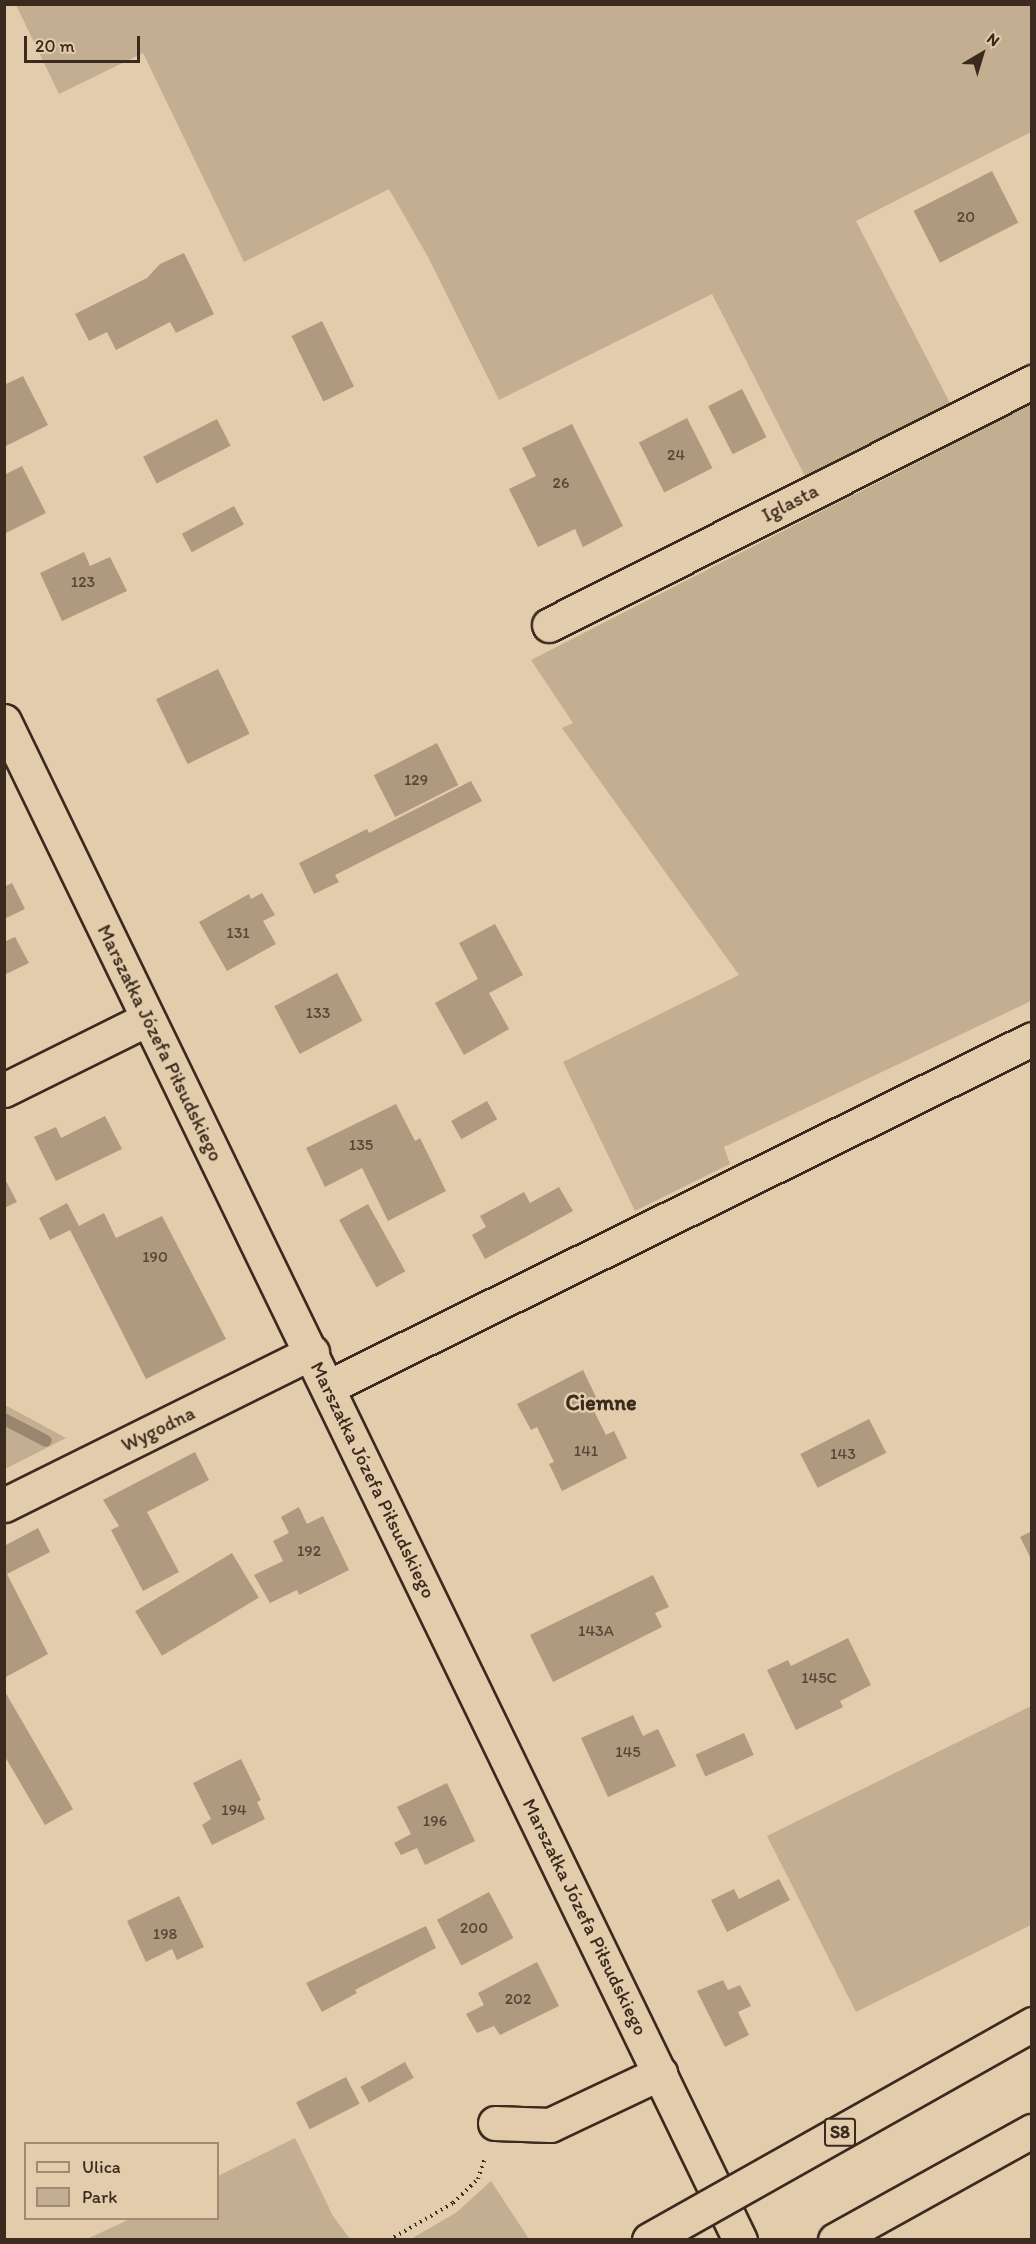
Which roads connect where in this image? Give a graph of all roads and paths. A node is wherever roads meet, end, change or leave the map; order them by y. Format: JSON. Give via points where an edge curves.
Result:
{"nodes":[{"id":1,"x":1032,"y":382,"type":"edge"},
{"id":2,"x":549,"y":625,"type":"dead end"},
{"id":3,"x":4,"y":721,"type":"edge"},
{"id":4,"x":147,"y":1019,"type":"junction"},
{"id":5,"x":1032,"y":1040,"type":"edge"},
{"id":6,"x":4,"y":1090,"type":"edge"},
{"id":7,"x":312,"y":1352,"type":"junction"},
{"id":8,"x":328,"y":1387,"type":"junction"},
{"id":9,"x":4,"y":1505,"type":"edge"},
{"id":10,"x":1032,"y":2024,"type":"edge"},
{"id":11,"x":660,"y":2073,"type":"junction"},
{"id":12,"x":495,"y":2123,"type":"joint"},
{"id":13,"x":1032,"y":2131,"type":"edge"},
{"id":14,"x":389,"y":2240,"type":"edge"},
{"id":15,"x":649,"y":2240,"type":"edge"},
{"id":16,"x":740,"y":2240,"type":"edge"},
{"id":17,"x":835,"y":2240,"type":"edge"}],
"edges":[{"from":1,"to":2,"type":"main road","name":"Iglasta"},
{"from":3,"to":4,"type":"main road","name":"Marszałka Józefa Piłsudskiego"},
{"from":4,"to":6,"type":"main road"},
{"from":4,"to":7,"type":"main road","name":"Marszałka Józefa Piłsudskiego"},
{"from":5,"to":8,"type":"main road"},
{"from":7,"to":8,"type":"main road","name":"Marszałka Józefa Piłsudskiego"},
{"from":7,"to":9,"type":"main road","name":"Wygodna"},
{"from":8,"to":11,"type":"main road","name":"Marszałka Józefa Piłsudskiego"},
{"from":10,"to":15,"type":"main road","number":"S8","bridge":true},
{"from":11,"to":12,"type":"main road","via":[[550,2125]]},
{"from":11,"to":16,"type":"main road","name":"Marszałka Józefa Piłsudskiego"},
{"from":12,"to":14,"type":"path","via":[[478,2179],[453,2203]]},
{"from":13,"to":17,"type":"main road"}]}
